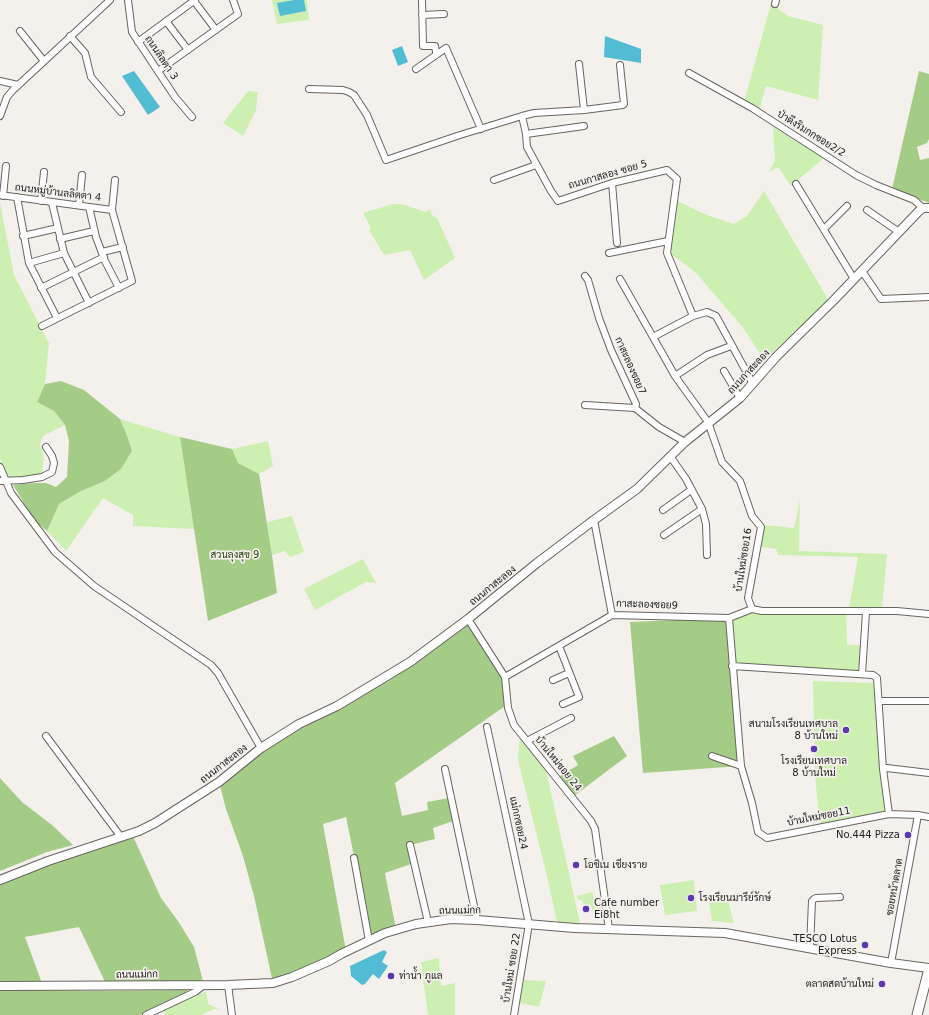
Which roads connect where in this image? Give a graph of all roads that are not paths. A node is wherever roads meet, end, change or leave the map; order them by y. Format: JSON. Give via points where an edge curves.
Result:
{"nodes":[{"id":1,"x":110,"y":0,"type":"edge"},
{"id":2,"x":122,"y":0,"type":"edge"},
{"id":3,"x":195,"y":0,"type":"edge"},
{"id":4,"x":233,"y":0,"type":"edge"},
{"id":5,"x":422,"y":0,"type":"edge"},
{"id":6,"x":128,"y":2,"type":"edge"},
{"id":7,"x":444,"y":14,"type":"dead end"},
{"id":8,"x":422,"y":15,"type":"junction"},
{"id":9,"x":166,"y":21,"type":"junction"},
{"id":10,"x":216,"y":30,"type":"junction"},
{"id":11,"x":20,"y":31,"type":"dead end"},
{"id":12,"x":70,"y":36,"type":"junction"},
{"id":13,"x":138,"y":42,"type":"junction"},
{"id":14,"x":188,"y":50,"type":"junction"},
{"id":15,"x":436,"y":52,"type":"dead end"},
{"id":16,"x":44,"y":60,"type":"junction"},
{"id":17,"x":579,"y":64,"type":"dead end"},
{"id":18,"x":620,"y":65,"type":"dead end"},
{"id":19,"x":416,"y":69,"type":"dead end"},
{"id":20,"x":158,"y":72,"type":"junction"},
{"id":21,"x":689,"y":73,"type":"dead end"},
{"id":22,"x":0,"y":81,"type":"edge"},
{"id":23,"x":18,"y":85,"type":"junction"},
{"id":24,"x":309,"y":89,"type":"dead end"},
{"id":25,"x":1,"y":108,"type":"edge"},
{"id":26,"x":584,"y":110,"type":"junction"},
{"id":27,"x":121,"y":112,"type":"dead end"},
{"id":28,"x":0,"y":116,"type":"edge"},
{"id":29,"x":522,"y":116,"type":"junction"},
{"id":30,"x":192,"y":117,"type":"dead end"},
{"id":31,"x":584,"y":126,"type":"dead end"},
{"id":32,"x":481,"y":129,"type":"junction"},
{"id":33,"x":526,"y":134,"type":"junction"},
{"id":34,"x":6,"y":166,"type":"dead end"},
{"id":35,"x":536,"y":166,"type":"junction"},
{"id":36,"x":44,"y":172,"type":"dead end"},
{"id":37,"x":82,"y":175,"type":"dead end"},
{"id":38,"x":115,"y":180,"type":"dead end"},
{"id":39,"x":494,"y":180,"type":"dead end"},
{"id":40,"x":612,"y":183,"type":"junction"},
{"id":41,"x":796,"y":184,"type":"dead end"},
{"id":42,"x":2,"y":196,"type":"edge"},
{"id":43,"x":17,"y":197,"type":"junction"},
{"id":44,"x":40,"y":201,"type":"junction"},
{"id":45,"x":52,"y":202,"type":"junction"},
{"id":46,"x":79,"y":205,"type":"junction"},
{"id":47,"x":847,"y":206,"type":"dead end"},
{"id":48,"x":89,"y":207,"type":"junction"},
{"id":49,"x":926,"y":208,"type":"edge"},
{"id":50,"x":112,"y":210,"type":"junction"},
{"id":51,"x":867,"y":210,"type":"dead end"},
{"id":52,"x":58,"y":228,"type":"junction"},
{"id":53,"x":824,"y":229,"type":"junction"},
{"id":54,"x":94,"y":231,"type":"junction"},
{"id":55,"x":899,"y":232,"type":"junction"},
{"id":56,"x":23,"y":236,"type":"junction"},
{"id":57,"x":60,"y":239,"type":"junction"},
{"id":58,"x":668,"y":241,"type":"junction"},
{"id":59,"x":617,"y":243,"type":"dead end"},
{"id":60,"x":123,"y":247,"type":"junction"},
{"id":61,"x":609,"y":253,"type":"dead end"},
{"id":62,"x":64,"y":254,"type":"junction"},
{"id":63,"x":103,"y":254,"type":"junction"},
{"id":64,"x":29,"y":263,"type":"junction"},
{"id":65,"x":862,"y":271,"type":"junction"},
{"id":66,"x":73,"y":273,"type":"junction"},
{"id":67,"x":585,"y":276,"type":"dead end"},
{"id":68,"x":620,"y":279,"type":"dead end"},
{"id":69,"x":854,"y":279,"type":"junction"},
{"id":70,"x":41,"y":288,"type":"junction"},
{"id":71,"x":119,"y":288,"type":"junction"},
{"id":72,"x":929,"y":297,"type":"edge"},
{"id":73,"x":88,"y":303,"type":"junction"},
{"id":74,"x":693,"y":316,"type":"junction"},
{"id":75,"x":57,"y":318,"type":"junction"},
{"id":76,"x":42,"y":326,"type":"dead end"},
{"id":77,"x":653,"y":337,"type":"junction"},
{"id":78,"x":731,"y":346,"type":"junction"},
{"id":79,"x":724,"y":371,"type":"dead end"},
{"id":80,"x":675,"y":376,"type":"junction"},
{"id":81,"x":753,"y":384,"type":"junction"},
{"id":82,"x":740,"y":398,"type":"junction"},
{"id":83,"x":585,"y":405,"type":"dead end"},
{"id":84,"x":635,"y":408,"type":"junction"},
{"id":85,"x":708,"y":422,"type":"junction"},
{"id":86,"x":685,"y":442,"type":"junction"},
{"id":87,"x":46,"y":447,"type":"dead end"},
{"id":88,"x":670,"y":456,"type":"junction"},
{"id":89,"x":0,"y":467,"type":"edge"},
{"id":90,"x":3,"y":480,"type":"edge"},
{"id":91,"x":691,"y":490,"type":"junction"},
{"id":92,"x":702,"y":509,"type":"junction"},
{"id":93,"x":663,"y":510,"type":"dead end"},
{"id":94,"x":594,"y":520,"type":"junction"},
{"id":95,"x":664,"y":535,"type":"dead end"},
{"id":96,"x":707,"y":555,"type":"dead end"},
{"id":97,"x":752,"y":609,"type":"junction"},
{"id":98,"x":866,"y":612,"type":"junction"},
{"id":99,"x":929,"y":614,"type":"edge"},
{"id":100,"x":612,"y":615,"type":"junction"},
{"id":101,"x":729,"y":618,"type":"junction"},
{"id":102,"x":468,"y":619,"type":"junction"},
{"id":103,"x":559,"y":646,"type":"junction"},
{"id":104,"x":732,"y":666,"type":"junction"},
{"id":105,"x":570,"y":673,"type":"junction"},
{"id":106,"x":862,"y":674,"type":"junction"},
{"id":107,"x":505,"y":677,"type":"junction"},
{"id":108,"x":553,"y":680,"type":"dead end"},
{"id":109,"x":879,"y":701,"type":"junction"},
{"id":110,"x":929,"y":701,"type":"edge"},
{"id":111,"x":563,"y":704,"type":"dead end"},
{"id":112,"x":571,"y":718,"type":"dead end"},
{"id":113,"x":486,"y":727,"type":"dead end"},
{"id":114,"x":46,"y":736,"type":"dead end"},
{"id":115,"x":527,"y":741,"type":"junction"},
{"id":116,"x":260,"y":748,"type":"junction"},
{"id":117,"x":712,"y":756,"type":"dead end"},
{"id":118,"x":741,"y":766,"type":"junction"},
{"id":119,"x":446,"y":769,"type":"dead end"},
{"id":120,"x":883,"y":769,"type":"junction"},
{"id":121,"x":929,"y":774,"type":"edge"},
{"id":122,"x":889,"y":814,"type":"junction"},
{"id":123,"x":918,"y":815,"type":"junction"},
{"id":124,"x":929,"y":818,"type":"edge"},
{"id":125,"x":121,"y":837,"type":"junction"},
{"id":126,"x":410,"y":845,"type":"dead end"},
{"id":127,"x":354,"y":858,"type":"dead end"},
{"id":128,"x":0,"y":880,"type":"edge"},
{"id":129,"x":840,"y":897,"type":"dead end"},
{"id":130,"x":477,"y":920,"type":"junction"},
{"id":131,"x":428,"y":922,"type":"junction"},
{"id":132,"x":529,"y":924,"type":"junction"},
{"id":133,"x":609,"y":929,"type":"junction"},
{"id":134,"x":369,"y":941,"type":"junction"},
{"id":135,"x":810,"y":948,"type":"junction"},
{"id":136,"x":891,"y":963,"type":"junction"},
{"id":137,"x":929,"y":969,"type":"edge"},
{"id":138,"x":204,"y":985,"type":"junction"},
{"id":139,"x":228,"y":985,"type":"junction"},
{"id":140,"x":0,"y":986,"type":"edge"},
{"id":141,"x":146,"y":1015,"type":"edge"},
{"id":142,"x":232,"y":1015,"type":"edge"},
{"id":143,"x":514,"y":1015,"type":"edge"},
{"id":144,"x":917,"y":1015,"type":"edge"}],
"edges":[{"from":1,"to":12,"type":"street"},
{"from":2,"to":6,"type":"street","name":"ถนนลิลตา 3"},
{"from":3,"to":9,"type":"street"},
{"from":3,"to":10,"type":"street"},
{"from":4,"to":10,"type":"street","via":[[238,14]]},
{"from":5,"to":8,"type":"street"},
{"from":6,"to":13,"type":"street","name":"ถนนลิลตา 3","via":[[132,32]]},
{"from":7,"to":8,"type":"street"},
{"from":8,"to":15,"type":"street","via":[[423,46],[435,46]]},
{"from":9,"to":13,"type":"street"},
{"from":9,"to":14,"type":"street"},
{"from":10,"to":14,"type":"street"},
{"from":11,"to":16,"type":"street"},
{"from":12,"to":16,"type":"street"},
{"from":12,"to":27,"type":"street","via":[[85,53],[92,77]]},
{"from":13,"to":20,"type":"street","name":"ถนนลิลตา 3"},
{"from":14,"to":20,"type":"street"},
{"from":16,"to":23,"type":"street"},
{"from":17,"to":26,"type":"street"},
{"from":18,"to":26,"type":"street","via":[[624,104]]},
{"from":19,"to":32,"type":"street","via":[[446,48]]},
{"from":20,"to":30,"type":"street","name":"ถนนลิลตา 3"},
{"from":21,"to":49,"type":"street","name":"ป่าตึงริมกกซอย2/2","via":[[752,108],[856,175],[914,200]]},
{"from":22,"to":23,"type":"street"},
{"from":23,"to":25,"type":"street"},
{"from":24,"to":32,"type":"street","via":[[343,90],[354,95],[367,115],[386,160]]},
{"from":25,"to":28,"type":"street"},
{"from":26,"to":29,"type":"street"},
{"from":29,"to":32,"type":"street"},
{"from":29,"to":33,"type":"street","name":"ถนนกาสลอง ซอย 5"},
{"from":31,"to":33,"type":"street"},
{"from":33,"to":35,"type":"street","name":"ถนนกาสลอง ซอย 5","via":[[527,147]]},
{"from":34,"to":42,"type":"street"},
{"from":35,"to":39,"type":"street"},
{"from":35,"to":40,"type":"street","name":"ถนนกาสลอง ซอย 5","via":[[558,201]]},
{"from":36,"to":44,"type":"street"},
{"from":37,"to":46,"type":"street"},
{"from":38,"to":50,"type":"street"},
{"from":40,"to":58,"type":"street","name":"ถนนกาสลอง ซอย 5","via":[[667,170],[677,179]]},
{"from":40,"to":59,"type":"street"},
{"from":41,"to":53,"type":"street"},
{"from":42,"to":43,"type":"street","name":"ถนนหมู่บ้านลลิตตา 4"},
{"from":43,"to":44,"type":"street","name":"ถนนหมู่บ้านลลิตตา 4"},
{"from":43,"to":56,"type":"street"},
{"from":44,"to":45,"type":"street","name":"ถนนหมู่บ้านลลิตตา 4"},
{"from":45,"to":46,"type":"street","name":"ถนนหมู่บ้านลลิตตา 4"},
{"from":45,"to":52,"type":"street"},
{"from":46,"to":48,"type":"street","name":"ถนนหมู่บ้านลลิตตา 4"},
{"from":47,"to":53,"type":"street"},
{"from":48,"to":50,"type":"street","name":"ถนนหมู่บ้านลลิตตา 4"},
{"from":48,"to":54,"type":"street"},
{"from":49,"to":55,"type":"street","name":"ถนนกาสะลอง"},
{"from":50,"to":60,"type":"street"},
{"from":51,"to":55,"type":"street"},
{"from":52,"to":56,"type":"street"},
{"from":52,"to":57,"type":"street"},
{"from":53,"to":69,"type":"street"},
{"from":54,"to":57,"type":"street"},
{"from":54,"to":63,"type":"street"},
{"from":55,"to":65,"type":"street","name":"ถนนกาสะลอง"},
{"from":56,"to":64,"type":"street"},
{"from":57,"to":62,"type":"street"},
{"from":58,"to":61,"type":"street"},
{"from":58,"to":74,"type":"street","name":"ถนนกาสลอง ซอย 5","via":[[667,253]]},
{"from":60,"to":63,"type":"street"},
{"from":60,"to":71,"type":"street","via":[[132,281]]},
{"from":62,"to":64,"type":"street"},
{"from":62,"to":66,"type":"street"},
{"from":63,"to":66,"type":"street"},
{"from":63,"to":71,"type":"street"},
{"from":64,"to":70,"type":"street"},
{"from":65,"to":69,"type":"street","name":"ถนนกาสะลอง"},
{"from":65,"to":72,"type":"street","via":[[881,299]]},
{"from":66,"to":70,"type":"street"},
{"from":66,"to":73,"type":"street"},
{"from":67,"to":84,"type":"street","name":"กาสะลองซอย7","via":[[611,350],[636,404]]},
{"from":68,"to":77,"type":"street"},
{"from":69,"to":81,"type":"street","name":"ถนนกาสะลอง"},
{"from":70,"to":75,"type":"street"},
{"from":71,"to":73,"type":"street"},
{"from":73,"to":75,"type":"street"},
{"from":74,"to":77,"type":"street"},
{"from":74,"to":78,"type":"street","via":[[707,312],[716,316]]},
{"from":75,"to":76,"type":"street"},
{"from":77,"to":80,"type":"street"},
{"from":78,"to":80,"type":"street","via":[[707,355]]},
{"from":78,"to":81,"type":"street"},
{"from":79,"to":82,"type":"street"},
{"from":80,"to":85,"type":"street"},
{"from":81,"to":82,"type":"street","name":"ถนนกาสะลอง"},
{"from":82,"to":85,"type":"street","name":"ถนนกาสะลอง"},
{"from":83,"to":84,"type":"street"},
{"from":84,"to":86,"type":"street","name":"กาสะลองซอย7","via":[[659,427]]},
{"from":85,"to":86,"type":"street","name":"ถนนกาสะลอง"},
{"from":85,"to":97,"type":"street","name":"บ้านใหม่ซอย16","via":[[722,462],[740,481],[752,516],[761,527],[748,598]]},
{"from":86,"to":88,"type":"street","name":"ถนนกาสะลอง"},
{"from":87,"to":90,"type":"street","via":[[54,463],[52,472],[42,477]]},
{"from":88,"to":91,"type":"street"},
{"from":88,"to":94,"type":"street","name":"ถนนกาสะลอง","via":[[637,489]]},
{"from":89,"to":90,"type":"street"},
{"from":90,"to":116,"type":"street","via":[[66,562],[94,586],[211,665]]},
{"from":91,"to":92,"type":"street"},
{"from":91,"to":93,"type":"street"},
{"from":92,"to":95,"type":"street"},
{"from":92,"to":96,"type":"street","via":[[706,524]]},
{"from":94,"to":100,"type":"street","name":"กาสะลองซอย9"},
{"from":94,"to":102,"type":"street","name":"ถนนกาสะลอง"},
{"from":97,"to":98,"type":"street"},
{"from":97,"to":101,"type":"street"},
{"from":98,"to":99,"type":"street"},
{"from":98,"to":106,"type":"street"},
{"from":100,"to":101,"type":"street","name":"กาสะลองซอย9"},
{"from":100,"to":103,"type":"street"},
{"from":101,"to":104,"type":"street","name":"บ้านใหม่ซอย11"},
{"from":102,"to":107,"type":"street","name":"บ้านใหม่ซอย 24"},
{"from":102,"to":116,"type":"street","name":"ถนนกาสะลอง","via":[[376,684]]},
{"from":103,"to":105,"type":"street"},
{"from":103,"to":107,"type":"street"},
{"from":104,"to":106,"type":"street"},
{"from":104,"to":118,"type":"street","name":"บ้านใหม่ซอย11"},
{"from":105,"to":108,"type":"street"},
{"from":105,"to":111,"type":"street","via":[[579,697]]},
{"from":106,"to":109,"type":"street","via":[[877,678]]},
{"from":107,"to":115,"type":"street","name":"บ้านใหม่ซอย 24","via":[[510,717]]},
{"from":109,"to":110,"type":"street"},
{"from":109,"to":120,"type":"street"},
{"from":112,"to":115,"type":"street"},
{"from":113,"to":132,"type":"street","name":"แม่กกซอย24"},
{"from":114,"to":125,"type":"street"},
{"from":115,"to":133,"type":"street","name":"บ้านใหม่ซอย 24","via":[[595,829]]},
{"from":116,"to":125,"type":"street","name":"ถนนกาสะลอง","via":[[219,782],[180,808],[144,828]]},
{"from":117,"to":118,"type":"street"},
{"from":118,"to":122,"type":"street","name":"บ้านใหม่ซอย11","via":[[758,832],[767,838]]},
{"from":119,"to":130,"type":"street"},
{"from":120,"to":121,"type":"street"},
{"from":120,"to":122,"type":"street"},
{"from":122,"to":123,"type":"street","name":"บ้านใหม่ซอย11"},
{"from":123,"to":124,"type":"street","name":"บ้านใหม่ซอย11"},
{"from":123,"to":136,"type":"street","name":"ซอยหน้าตลาด"},
{"from":125,"to":128,"type":"street","name":"ถนนกาสะลอง"},
{"from":126,"to":131,"type":"street"},
{"from":127,"to":134,"type":"street"},
{"from":129,"to":135,"type":"street","via":[[816,898],[812,901]]},
{"from":130,"to":131,"type":"street","name":"ถนนแม่กก","via":[[451,919]]},
{"from":130,"to":132,"type":"street","name":"ถนนแม่กก"},
{"from":131,"to":134,"type":"street","name":"ถนนแม่กก","via":[[385,933]]},
{"from":132,"to":133,"type":"street","name":"ถนนแม่กก"},
{"from":132,"to":143,"type":"street","name":"บ้านใหม่ ซอย 22"},
{"from":133,"to":135,"type":"street","name":"ถนนแม่กก","via":[[726,933]]},
{"from":134,"to":139,"type":"street","name":"ถนนแม่กก","via":[[292,977],[272,983]]},
{"from":135,"to":136,"type":"street","name":"ถนนแม่กก"},
{"from":136,"to":137,"type":"street","name":"ถนนแม่กก"},
{"from":137,"to":144,"type":"main road"},
{"from":138,"to":139,"type":"street","name":"ถนนแม่กก"},
{"from":138,"to":140,"type":"street","name":"ถนนแม่กก"},
{"from":138,"to":141,"type":"street","via":[[195,992]]},
{"from":139,"to":142,"type":"street"}]}
